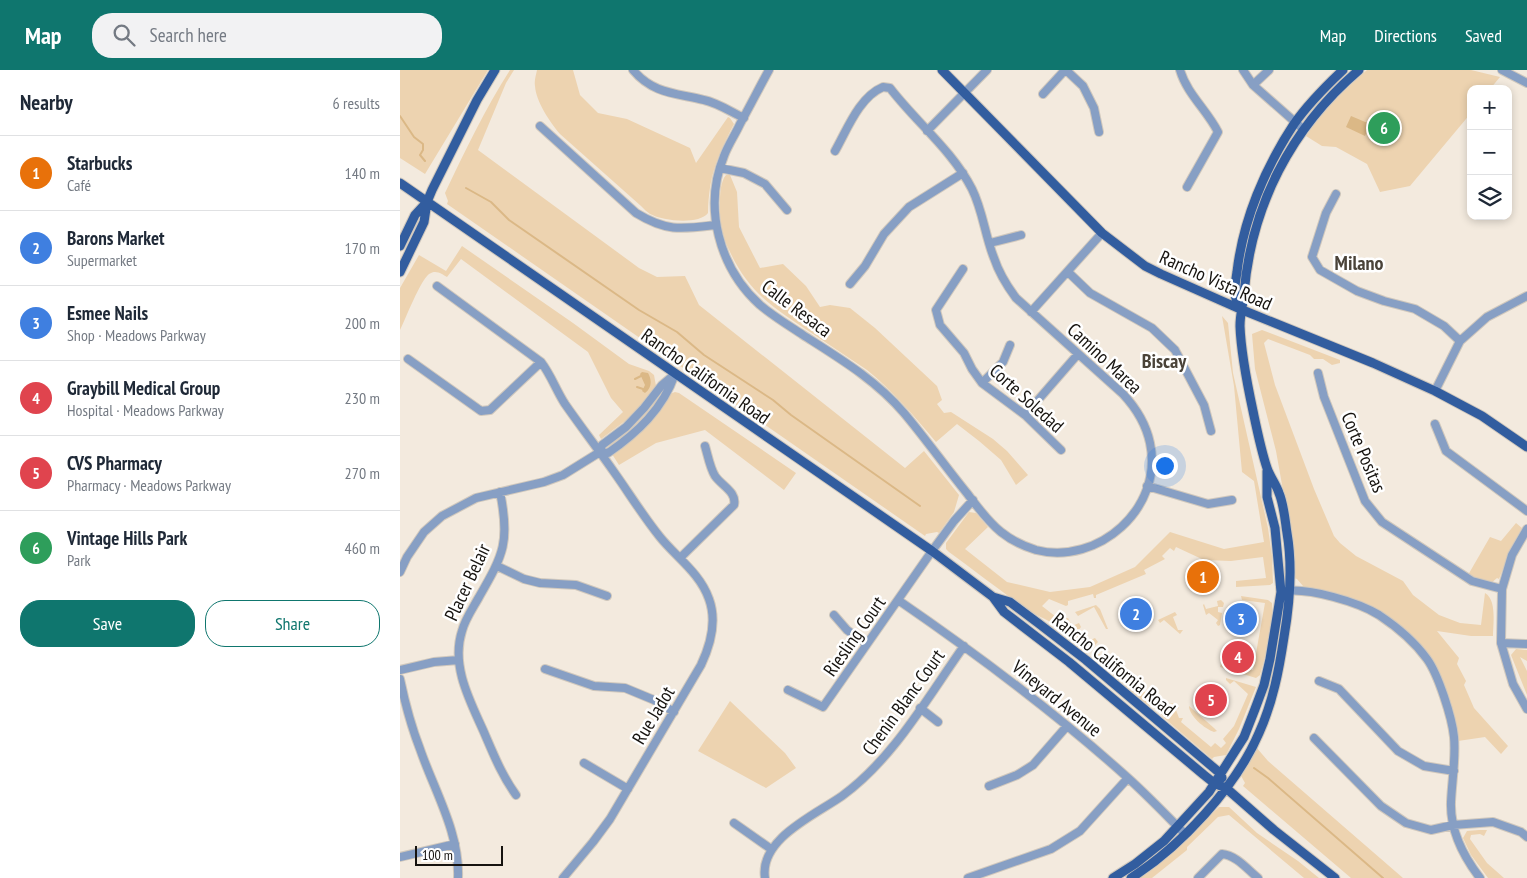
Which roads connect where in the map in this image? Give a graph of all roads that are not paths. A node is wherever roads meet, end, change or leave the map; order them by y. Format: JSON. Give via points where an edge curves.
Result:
{"nodes":[{"id":1,"x":495,"y":70,"type":"edge"},
{"id":2,"x":633,"y":70,"type":"edge"},
{"id":3,"x":769,"y":70,"type":"edge"},
{"id":4,"x":942,"y":70,"type":"edge"},
{"id":5,"x":988,"y":70,"type":"edge"},
{"id":6,"x":1065,"y":70,"type":"edge"},
{"id":7,"x":1180,"y":70,"type":"edge"},
{"id":8,"x":1243,"y":70,"type":"edge"},
{"id":9,"x":1269,"y":70,"type":"edge"},
{"id":10,"x":1343,"y":70,"type":"edge"},
{"id":11,"x":1359,"y":70,"type":"edge"},
{"id":12,"x":1502,"y":70,"type":"edge"},
{"id":13,"x":1527,"y":83,"type":"edge"},
{"id":14,"x":1253,"y":85,"type":"junction"},
{"id":15,"x":966,"y":94,"type":"junction"},
{"id":16,"x":1044,"y":94,"type":"dead end"},
{"id":17,"x":744,"y":118,"type":"junction"},
{"id":18,"x":1295,"y":122,"type":"junction"},
{"id":19,"x":540,"y":126,"type":"dead end"},
{"id":20,"x":1304,"y":128,"type":"junction"},
{"id":21,"x":927,"y":131,"type":"junction"},
{"id":22,"x":1099,"y":132,"type":"dead end"},
{"id":23,"x":835,"y":151,"type":"dead end"},
{"id":24,"x":720,"y":168,"type":"junction"},
{"id":25,"x":963,"y":173,"type":"junction"},
{"id":26,"x":400,"y":183,"type":"edge"},
{"id":27,"x":1187,"y":187,"type":"dead end"},
{"id":28,"x":1336,"y":194,"type":"dead end"},
{"id":29,"x":427,"y":202,"type":"junction"},
{"id":30,"x":787,"y":210,"type":"dead end"},
{"id":31,"x":716,"y":225,"type":"junction"},
{"id":32,"x":1102,"y":233,"type":"junction"},
{"id":33,"x":1021,"y":235,"type":"dead end"},
{"id":34,"x":990,"y":243,"type":"junction"},
{"id":35,"x":400,"y":246,"type":"edge"},
{"id":36,"x":964,"y":269,"type":"dead end"},
{"id":37,"x":400,"y":272,"type":"edge"},
{"id":38,"x":1068,"y":272,"type":"junction"},
{"id":39,"x":850,"y":284,"type":"dead end"},
{"id":40,"x":437,"y":286,"type":"dead end"},
{"id":41,"x":1527,"y":296,"type":"edge"},
{"id":42,"x":1240,"y":310,"type":"junction"},
{"id":43,"x":1031,"y":312,"type":"junction"},
{"id":44,"x":1460,"y":341,"type":"junction"},
{"id":45,"x":1010,"y":345,"type":"dead end"},
{"id":46,"x":1078,"y":354,"type":"junction"},
{"id":47,"x":408,"y":359,"type":"dead end"},
{"id":48,"x":541,"y":362,"type":"junction"},
{"id":49,"x":1318,"y":372,"type":"dead end"},
{"id":50,"x":676,"y":374,"type":"junction"},
{"id":51,"x":982,"y":383,"type":"junction"},
{"id":52,"x":1435,"y":391,"type":"junction"},
{"id":53,"x":1025,"y":415,"type":"junction"},
{"id":54,"x":1435,"y":424,"type":"dead end"},
{"id":55,"x":1211,"y":431,"type":"dead end"},
{"id":56,"x":705,"y":446,"type":"dead end"},
{"id":57,"x":1527,"y":447,"type":"edge"},
{"id":58,"x":1061,"y":450,"type":"dead end"},
{"id":59,"x":600,"y":452,"type":"junction"},
{"id":60,"x":1267,"y":468,"type":"junction"},
{"id":61,"x":1148,"y":486,"type":"junction"},
{"id":62,"x":500,"y":492,"type":"junction"},
{"id":63,"x":973,"y":500,"type":"junction"},
{"id":64,"x":1232,"y":500,"type":"dead end"},
{"id":65,"x":1527,"y":511,"type":"edge"},
{"id":66,"x":1527,"y":529,"type":"edge"},
{"id":67,"x":932,"y":551,"type":"junction"},
{"id":68,"x":680,"y":558,"type":"junction"},
{"id":69,"x":497,"y":566,"type":"junction"},
{"id":70,"x":400,"y":572,"type":"edge"},
{"id":71,"x":1502,"y":589,"type":"junction"},
{"id":72,"x":1291,"y":590,"type":"junction"},
{"id":73,"x":1281,"y":592,"type":"junction"},
{"id":74,"x":607,"y":596,"type":"dead end"},
{"id":75,"x":993,"y":596,"type":"junction"},
{"id":76,"x":898,"y":600,"type":"junction"},
{"id":77,"x":834,"y":615,"type":"dead end"},
{"id":78,"x":1030,"y":632,"type":"junction"},
{"id":79,"x":1501,"y":643,"type":"junction"},
{"id":80,"x":868,"y":644,"type":"junction"},
{"id":81,"x":1527,"y":644,"type":"edge"},
{"id":82,"x":964,"y":646,"type":"junction"},
{"id":83,"x":459,"y":660,"type":"junction"},
{"id":84,"x":1086,"y":660,"type":"junction"},
{"id":85,"x":545,"y":669,"type":"dead end"},
{"id":86,"x":400,"y":670,"type":"edge"},
{"id":87,"x":400,"y":679,"type":"edge"},
{"id":88,"x":1319,"y":681,"type":"dead end"},
{"id":89,"x":788,"y":690,"type":"dead end"},
{"id":90,"x":920,"y":708,"type":"junction"},
{"id":91,"x":1527,"y":709,"type":"edge"},
{"id":92,"x":674,"y":712,"type":"junction"},
{"id":93,"x":938,"y":722,"type":"dead end"},
{"id":94,"x":1067,"y":726,"type":"junction"},
{"id":95,"x":1314,"y":738,"type":"dead end"},
{"id":96,"x":584,"y":763,"type":"dead end"},
{"id":97,"x":1454,"y":771,"type":"junction"},
{"id":98,"x":1221,"y":774,"type":"junction"},
{"id":99,"x":1128,"y":778,"type":"junction"},
{"id":100,"x":1214,"y":783,"type":"junction"},
{"id":101,"x":989,"y":786,"type":"dead end"},
{"id":102,"x":1226,"y":788,"type":"junction"},
{"id":103,"x":628,"y":789,"type":"junction"},
{"id":104,"x":516,"y":794,"type":"dead end"},
{"id":105,"x":734,"y":824,"type":"dead end"},
{"id":106,"x":1453,"y":825,"type":"junction"},
{"id":107,"x":1177,"y":827,"type":"junction"},
{"id":108,"x":1184,"y":834,"type":"junction"},
{"id":109,"x":1527,"y":837,"type":"edge"},
{"id":110,"x":455,"y":844,"type":"junction"},
{"id":111,"x":771,"y":849,"type":"junction"},
{"id":112,"x":400,"y":856,"type":"edge"},
{"id":113,"x":458,"y":878,"type":"edge"},
{"id":114,"x":563,"y":878,"type":"edge"},
{"id":115,"x":765,"y":878,"type":"edge"},
{"id":116,"x":968,"y":878,"type":"edge"},
{"id":117,"x":1113,"y":878,"type":"edge"},
{"id":118,"x":1131,"y":878,"type":"edge"},
{"id":119,"x":1198,"y":878,"type":"edge"},
{"id":120,"x":1258,"y":878,"type":"edge"},
{"id":121,"x":1335,"y":878,"type":"edge"},
{"id":122,"x":1480,"y":878,"type":"edge"}],
"edges":[{"from":1,"to":29,"type":"main road"},
{"from":2,"to":17,"type":"street","via":[[654,88],[714,103]]},
{"from":3,"to":17,"type":"street","name":"Calle Resaca"},
{"from":4,"to":15,"type":"main road","name":"Rancho Vista Road"},
{"from":5,"to":15,"type":"street"},
{"from":6,"to":16,"type":"street"},
{"from":6,"to":22,"type":"street","via":[[1083,86],[1094,108]]},
{"from":7,"to":27,"type":"street","via":[[1194,98],[1218,132]]},
{"from":8,"to":14,"type":"street"},
{"from":9,"to":14,"type":"street"},
{"from":10,"to":18,"type":"main road"},
{"from":11,"to":20,"type":"main road"},
{"from":12,"to":13,"type":"street"},
{"from":14,"to":18,"type":"street"},
{"from":15,"to":21,"type":"street"},
{"from":15,"to":32,"type":"main road","name":"Rancho Vista Road"},
{"from":17,"to":24,"type":"street","name":"Calle Resaca"},
{"from":18,"to":20,"type":"street"},
{"from":18,"to":42,"type":"main road","via":[[1260,187],[1248,221],[1239,256],[1235,294]]},
{"from":19,"to":31,"type":"street","via":[[650,222],[674,229]]},
{"from":20,"to":42,"type":"main road","via":[[1269,188],[1259,213]]},
{"from":21,"to":23,"type":"street","name":"Camino Marea","via":[[890,88],[883,87],[869,95]]},
{"from":21,"to":25,"type":"street","name":"Camino Marea"},
{"from":24,"to":30,"type":"street","via":[[744,173],[765,184]]},
{"from":24,"to":31,"type":"street","name":"Calle Resaca"},
{"from":25,"to":34,"type":"street","name":"Camino Marea","via":[[980,210]]},
{"from":25,"to":39,"type":"street","via":[[909,207],[884,234]]},
{"from":26,"to":29,"type":"main road","name":"Rancho California Road"},
{"from":28,"to":44,"type":"street","via":[[1326,213],[1312,257],[1320,270],[1357,291],[1384,302],[1415,309],[1444,326]]},
{"from":29,"to":35,"type":"main road","via":[[414,215]]},
{"from":29,"to":37,"type":"main road","via":[[424,222]]},
{"from":29,"to":50,"type":"main road","name":"Rancho California Road"},
{"from":31,"to":63,"type":"street","name":"Calle Resaca","via":[[730,267],[759,304],[883,390]]},
{"from":32,"to":38,"type":"street"},
{"from":32,"to":42,"type":"main road","name":"Rancho Vista Road","via":[[1145,266]]},
{"from":33,"to":34,"type":"street"},
{"from":34,"to":43,"type":"street","name":"Camino Marea","via":[[993,258],[1007,286]]},
{"from":36,"to":51,"type":"street","name":"Corte Soledad","via":[[936,310],[940,326],[964,353]]},
{"from":38,"to":43,"type":"street"},
{"from":38,"to":55,"type":"street","via":[[1090,292],[1152,328],[1175,350],[1204,405]]},
{"from":40,"to":48,"type":"street"},
{"from":41,"to":44,"type":"street","via":[[1487,317]]},
{"from":42,"to":52,"type":"main road","name":"Rancho Vista Road"},
{"from":42,"to":60,"type":"main road","via":[[1245,371]]},
{"from":43,"to":46,"type":"street","name":"Camino Marea"},
{"from":44,"to":52,"type":"street"},
{"from":45,"to":51,"type":"street","via":[[1003,362]]},
{"from":46,"to":53,"type":"street"},
{"from":46,"to":61,"type":"street","name":"Camino Marea","via":[[1123,394],[1138,412],[1150,445],[1152,461]]},
{"from":47,"to":48,"type":"street","via":[[481,411],[490,410]]},
{"from":48,"to":59,"type":"street","name":"Rue Jadot"},
{"from":49,"to":71,"type":"street","name":"Corte Positas","via":[[1324,397],[1365,501],[1382,522],[1472,582]]},
{"from":50,"to":59,"type":"street","via":[[662,385],[626,428],[602,445]]},
{"from":50,"to":67,"type":"main road","name":"Rancho California Road"},
{"from":51,"to":53,"type":"street","name":"Corte Soledad"},
{"from":52,"to":57,"type":"main road","name":"Rancho Vista Road","via":[[1482,416]]},
{"from":53,"to":58,"type":"street","name":"Corte Soledad"},
{"from":54,"to":65,"type":"street","via":[[1446,451]]},
{"from":56,"to":68,"type":"street","via":[[715,476],[733,495],[734,505]]},
{"from":59,"to":62,"type":"street","via":[[563,475]]},
{"from":59,"to":68,"type":"street","name":"Rue Jadot","via":[[660,537]]},
{"from":60,"to":72,"type":"main road","via":[[1280,494],[1284,514]]},
{"from":60,"to":73,"type":"main road","via":[[1267,497],[1275,528]]},
{"from":61,"to":63,"type":"street","name":"Camino Marea","via":[[1140,505],[1118,531],[1093,545],[1065,552],[1037,550],[1013,540],[993,525]]},
{"from":61,"to":64,"type":"street","via":[[1208,504]]},
{"from":62,"to":69,"type":"street","name":"Placer Belair","via":[[505,533]]},
{"from":62,"to":70,"type":"street","via":[[476,498],[442,516],[424,532]]},
{"from":63,"to":67,"type":"street","name":"Riesling Court"},
{"from":66,"to":71,"type":"street","via":[[1512,555]]},
{"from":67,"to":75,"type":"main road","name":"Rancho California Road"},
{"from":67,"to":76,"type":"street","name":"Riesling Court"},
{"from":68,"to":92,"type":"street","name":"Rue Jadot","via":[[701,581],[709,598],[712,630],[702,664]]},
{"from":69,"to":74,"type":"street","via":[[524,579],[576,585]]},
{"from":69,"to":83,"type":"street","name":"Placer Belair","via":[[462,631]]},
{"from":71,"to":79,"type":"street"},
{"from":72,"to":73,"type":"street"},
{"from":72,"to":97,"type":"street","via":[[1350,601],[1371,610],[1398,628],[1427,659],[1445,697],[1454,737]]},
{"from":72,"to":102,"type":"main road","via":[[1274,691],[1259,733]]},
{"from":73,"to":98,"type":"main road","via":[[1264,685],[1244,737]]},
{"from":75,"to":78,"type":"main road","name":"Rancho California Road","via":[[1004,612]]},
{"from":75,"to":84,"type":"main road","name":"Rancho California Road","via":[[1010,602]]},
{"from":76,"to":80,"type":"street","name":"Riesling Court"},
{"from":76,"to":82,"type":"street","name":"Vineyard Avenue"},
{"from":77,"to":80,"type":"street","via":[[847,630]]},
{"from":78,"to":84,"type":"main road","via":[[1043,636],[1076,661]]},
{"from":78,"to":100,"type":"main road","name":"Rancho California Road"},
{"from":79,"to":81,"type":"street"},
{"from":79,"to":91,"type":"street","via":[[1513,684]]},
{"from":80,"to":89,"type":"street","name":"Riesling Court","via":[[823,707]]},
{"from":82,"to":90,"type":"street","name":"Chenin Blanc Court"},
{"from":82,"to":94,"type":"street","name":"Vineyard Avenue"},
{"from":83,"to":86,"type":"street"},
{"from":83,"to":104,"type":"street","name":"Placer Belair","via":[[470,700],[502,775]]},
{"from":84,"to":98,"type":"main road","name":"Rancho California Road"},
{"from":85,"to":92,"type":"street","via":[[594,686],[625,688]]},
{"from":87,"to":110,"type":"street","via":[[417,741]]},
{"from":88,"to":97,"type":"street","via":[[1339,689],[1398,752],[1424,766]]},
{"from":90,"to":93,"type":"street"},
{"from":90,"to":111,"type":"street","name":"Chenin Blanc Court","via":[[890,752],[866,777],[787,832]]},
{"from":92,"to":103,"type":"street","name":"Rue Jadot"},
{"from":94,"to":99,"type":"street","name":"Vineyard Avenue"},
{"from":94,"to":101,"type":"street","via":[[1032,765]]},
{"from":95,"to":106,"type":"street","via":[[1381,806],[1406,823],[1431,830]]},
{"from":96,"to":103,"type":"street"},
{"from":97,"to":106,"type":"street"},
{"from":98,"to":100,"type":"main road"},
{"from":98,"to":102,"type":"main road","name":"Rancho California Road"},
{"from":99,"to":107,"type":"street","name":"Vineyard Avenue"},
{"from":99,"to":116,"type":"street","via":[[1080,831],[1051,850]]},
{"from":100,"to":102,"type":"main road","name":"Rancho California Road"},
{"from":100,"to":107,"type":"main road"},
{"from":102,"to":108,"type":"main road"},
{"from":102,"to":121,"type":"main road","name":"Rancho California Road"},
{"from":103,"to":114,"type":"street","name":"Rue Jadot","via":[[593,842]]},
{"from":105,"to":111,"type":"street"},
{"from":106,"to":109,"type":"street","via":[[1493,822]]},
{"from":106,"to":122,"type":"street","via":[[1458,843]]},
{"from":107,"to":108,"type":"street","name":"Vineyard Avenue"},
{"from":107,"to":117,"type":"main road","via":[[1164,841]]},
{"from":108,"to":118,"type":"main road"},
{"from":110,"to":112,"type":"street"},
{"from":110,"to":113,"type":"street"},
{"from":111,"to":115,"type":"street","name":"Chenin Blanc Court"},
{"from":119,"to":120,"type":"street","via":[[1222,854],[1232,857]]}]}
